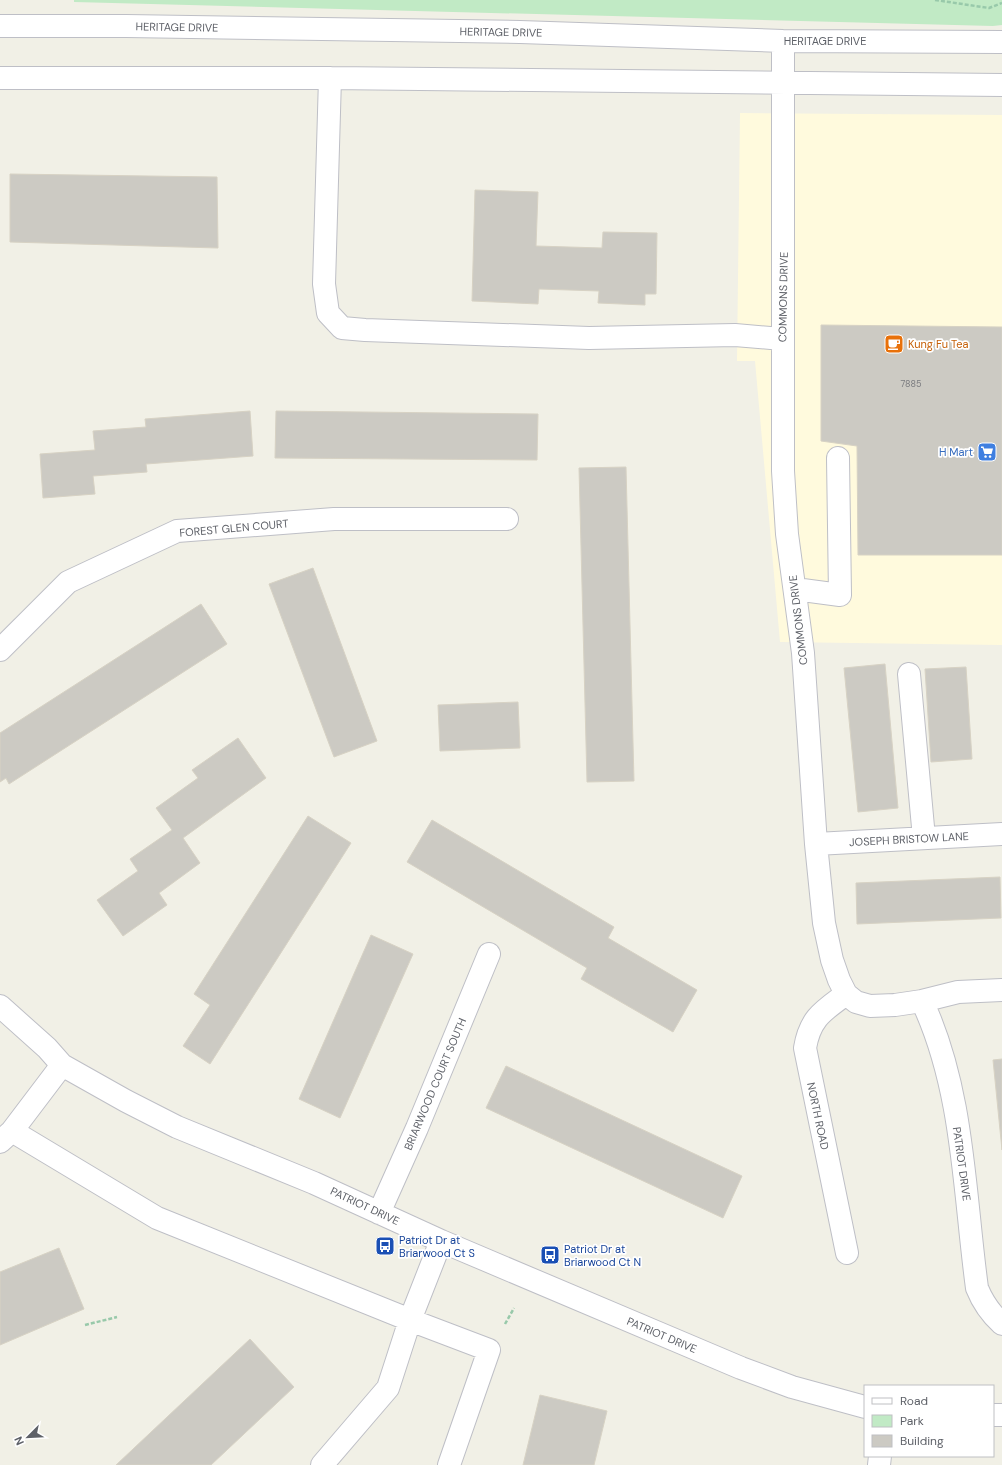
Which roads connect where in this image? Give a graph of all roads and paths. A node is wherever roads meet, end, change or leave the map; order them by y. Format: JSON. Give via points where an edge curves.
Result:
{"nodes":[{"id":1,"x":935,"y":0,"type":"edge"},
{"id":2,"x":1002,"y":3,"type":"edge"},
{"id":3,"x":0,"y":26,"type":"edge"},
{"id":4,"x":783,"y":41,"type":"junction"},
{"id":5,"x":1002,"y":42,"type":"edge"},
{"id":6,"x":0,"y":78,"type":"edge"},
{"id":7,"x":330,"y":78,"type":"junction"},
{"id":8,"x":782,"y":82,"type":"junction"},
{"id":9,"x":1002,"y":85,"type":"edge"},
{"id":10,"x":782,"y":339,"type":"junction"},
{"id":11,"x":838,"y":458,"type":"dead end"},
{"id":12,"x":507,"y":520,"type":"dead end"},
{"id":13,"x":795,"y":589,"type":"junction"},
{"id":14,"x":0,"y":650,"type":"edge"},
{"id":15,"x":909,"y":674,"type":"dead end"},
{"id":16,"x":1002,"y":834,"type":"edge"},
{"id":17,"x":924,"y":838,"type":"junction"},
{"id":18,"x":816,"y":844,"type":"junction"},
{"id":19,"x":489,"y":954,"type":"dead end"},
{"id":20,"x":1002,"y":990,"type":"edge"},
{"id":21,"x":846,"y":994,"type":"junction"},
{"id":22,"x":922,"y":1001,"type":"junction"},
{"id":23,"x":0,"y":1006,"type":"edge"},
{"id":24,"x":62,"y":1065,"type":"junction"},
{"id":25,"x":6,"y":1137,"type":"edge"},
{"id":26,"x":379,"y":1213,"type":"junction"},
{"id":27,"x":441,"y":1241,"type":"junction"},
{"id":28,"x":847,"y":1253,"type":"dead end"},
{"id":29,"x":514,"y":1308,"type":"dead end"},
{"id":30,"x":117,"y":1317,"type":"dead end"},
{"id":31,"x":410,"y":1320,"type":"junction"},
{"id":32,"x":505,"y":1324,"type":"dead end"},
{"id":33,"x":1002,"y":1324,"type":"edge"},
{"id":34,"x":84,"y":1325,"type":"dead end"},
{"id":35,"x":864,"y":1407,"type":"edge"},
{"id":36,"x":322,"y":1465,"type":"edge"},
{"id":37,"x":450,"y":1465,"type":"edge"}],
"edges":[{"from":1,"to":2,"type":"path","via":[[989,8]]},
{"from":3,"to":4,"type":"street","name":"HERITAGE DRIVE","via":[[512,32]]},
{"from":4,"to":5,"type":"street","name":"HERITAGE DRIVE"},
{"from":4,"to":8,"type":"street","name":"COMMONS DRIVE"},
{"from":6,"to":7,"type":"street"},
{"from":7,"to":8,"type":"street"},
{"from":7,"to":10,"type":"street","via":[[324,284],[328,313],[342,328],[589,338],[735,335]]},
{"from":8,"to":9,"type":"street"},
{"from":8,"to":10,"type":"street","name":"COMMONS DRIVE"},
{"from":10,"to":13,"type":"street","name":"COMMONS DRIVE","via":[[783,470],[787,534]]},
{"from":11,"to":13,"type":"street","via":[[840,595]]},
{"from":12,"to":14,"type":"street","name":"FOREST GLEN COURT","via":[[334,519],[177,531],[68,582]]},
{"from":13,"to":18,"type":"street","name":"COMMONS DRIVE","via":[[803,653]]},
{"from":15,"to":17,"type":"street"},
{"from":16,"to":17,"type":"street","name":"JOSEPH BRISTOW LANE"},
{"from":17,"to":18,"type":"street","name":"JOSEPH BRISTOW LANE"},
{"from":18,"to":21,"type":"street","name":"COMMONS DRIVE","via":[[824,923],[832,960]]},
{"from":19,"to":26,"type":"street","name":"BRIARWOOD COURT SOUTH"},
{"from":20,"to":22,"type":"street","via":[[958,992]]},
{"from":21,"to":22,"type":"street","via":[[856,1002],[870,1006]]},
{"from":21,"to":28,"type":"street","name":"NORTH ROAD","via":[[815,1019],[808,1030],[805,1048]]},
{"from":22,"to":33,"type":"street","name":"PATRIOT DRIVE","via":[[940,1046],[961,1145],[977,1288],[991,1314]]},
{"from":23,"to":24,"type":"street","name":"PATRIOT DRIVE"},
{"from":24,"to":25,"type":"street"},
{"from":24,"to":26,"type":"street","name":"PATRIOT DRIVE","via":[[177,1127],[314,1183]]},
{"from":25,"to":31,"type":"street","via":[[158,1218]]},
{"from":26,"to":27,"type":"street","name":"PATRIOT DRIVE"},
{"from":27,"to":31,"type":"street"},
{"from":27,"to":35,"type":"street","name":"PATRIOT DRIVE","via":[[741,1368],[792,1387]]},
{"from":29,"to":32,"type":"path"},
{"from":30,"to":34,"type":"path"},
{"from":31,"to":36,"type":"street","via":[[388,1388]]},
{"from":31,"to":37,"type":"street","via":[[489,1350]]}]}
